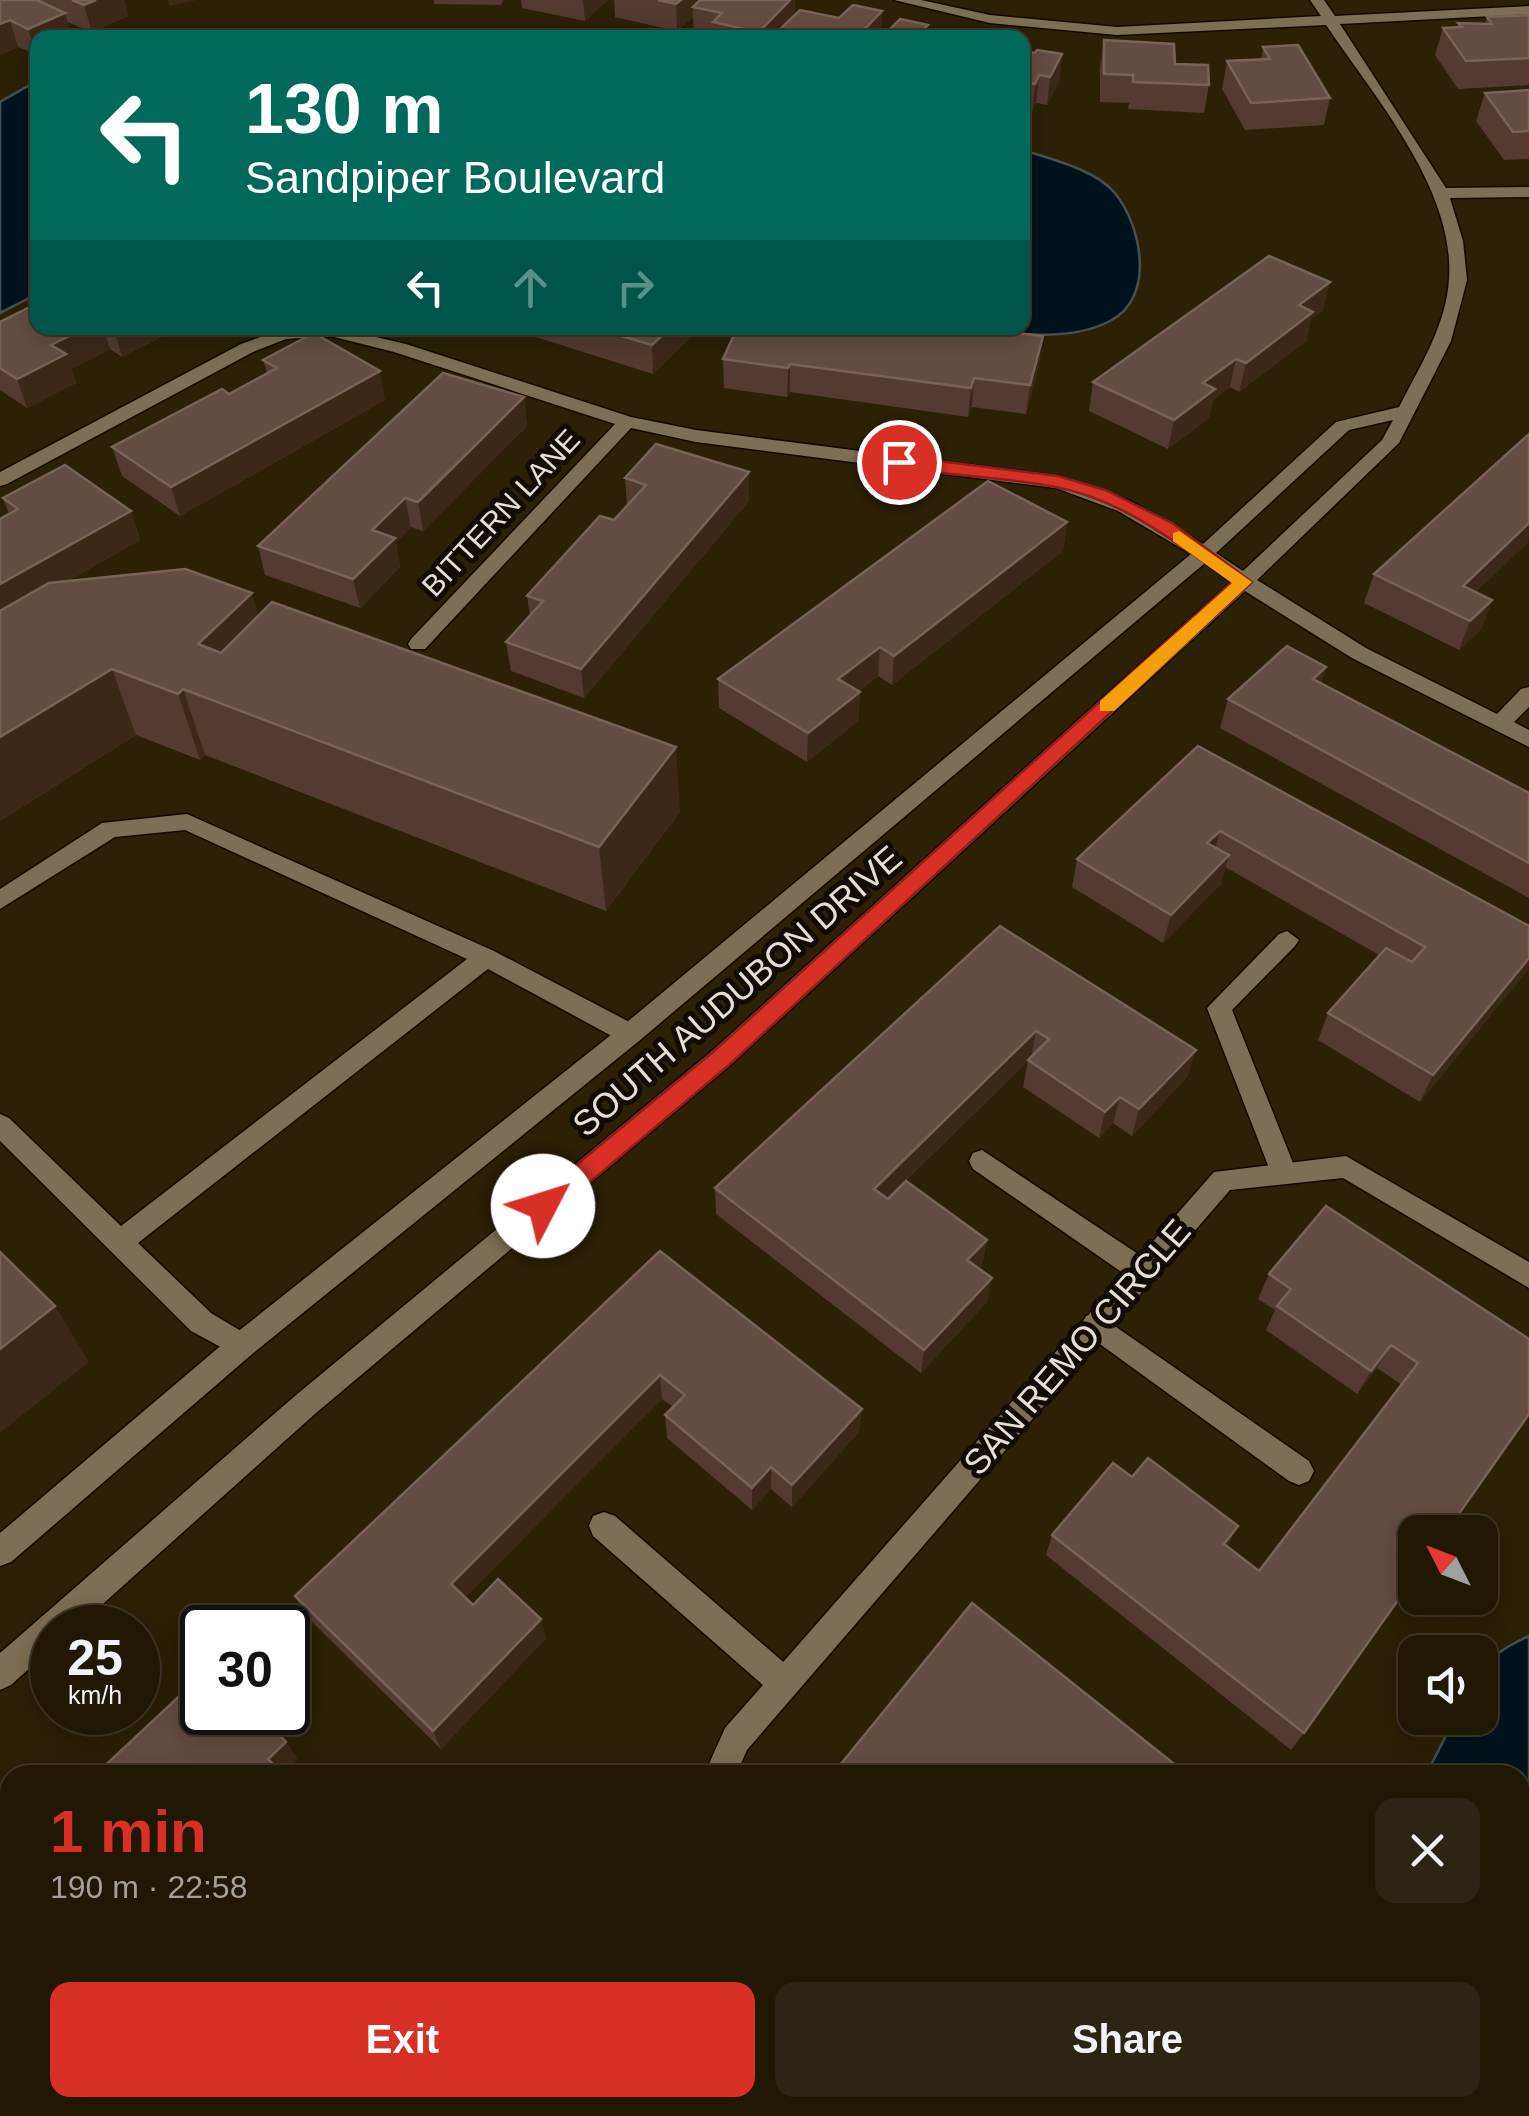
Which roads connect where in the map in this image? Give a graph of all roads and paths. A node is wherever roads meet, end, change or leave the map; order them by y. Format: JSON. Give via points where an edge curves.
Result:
{"nodes":[{"id":1,"x":901,"y":0,"type":"edge"},
{"id":2,"x":1317,"y":0,"type":"edge"},
{"id":3,"x":1529,"y":10,"type":"edge"},
{"id":4,"x":1329,"y":20,"type":"junction"},
{"id":5,"x":1529,"y":192,"type":"edge"},
{"id":6,"x":1441,"y":193,"type":"junction"},
{"id":7,"x":282,"y":335,"type":"edge"},
{"id":8,"x":346,"y":335,"type":"edge"},
{"id":9,"x":1403,"y":412,"type":"junction"},
{"id":10,"x":627,"y":422,"type":"junction"},
{"id":11,"x":0,"y":480,"type":"edge"},
{"id":12,"x":1203,"y":554,"type":"junction"},
{"id":13,"x":1243,"y":582,"type":"junction"},
{"id":14,"x":418,"y":644,"type":"dead end"},
{"id":15,"x":1529,"y":694,"type":"edge"},
{"id":16,"x":1500,"y":724,"type":"junction"},
{"id":17,"x":1529,"y":738,"type":"edge"},
{"id":18,"x":0,"y":900,"type":"edge"},
{"id":19,"x":1286,"y":940,"type":"dead end"},
{"id":20,"x":486,"y":957,"type":"junction"},
{"id":21,"x":630,"y":1034,"type":"junction"},
{"id":22,"x":0,"y":1125,"type":"edge"},
{"id":23,"x":982,"y":1161,"type":"dead end"},
{"id":24,"x":1284,"y":1173,"type":"junction"},
{"id":25,"x":120,"y":1242,"type":"junction"},
{"id":26,"x":1143,"y":1272,"type":"junction"},
{"id":27,"x":1529,"y":1276,"type":"edge"},
{"id":28,"x":1096,"y":1325,"type":"junction"},
{"id":29,"x":241,"y":1346,"type":"junction"},
{"id":30,"x":1299,"y":1471,"type":"dead end"},
{"id":31,"x":604,"y":1526,"type":"dead end"},
{"id":32,"x":0,"y":1552,"type":"edge"},
{"id":33,"x":0,"y":1674,"type":"edge"},
{"id":34,"x":784,"y":1683,"type":"junction"},
{"id":35,"x":725,"y":1765,"type":"edge"}],
"edges":[{"from":1,"to":4,"type":"street","via":[[990,19],[1117,30]]},
{"from":2,"to":4,"type":"street","name":"SOUTH AUDUBON DRIVE"},
{"from":3,"to":4,"type":"street"},
{"from":4,"to":6,"type":"street","name":"SOUTH AUDUBON DRIVE"},
{"from":5,"to":6,"type":"street"},
{"from":6,"to":9,"type":"street","name":"SOUTH AUDUBON DRIVE","via":[[1458,280],[1442,341]]},
{"from":7,"to":11,"type":"street","via":[[220,360]]},
{"from":8,"to":10,"type":"street"},
{"from":9,"to":12,"type":"street","name":"SOUTH AUDUBON DRIVE","via":[[1343,426]]},
{"from":9,"to":13,"type":"street","name":"SOUTH AUDUBON DRIVE","via":[[1390,443]]},
{"from":10,"to":12,"type":"street","via":[[1058,482],[1125,505]]},
{"from":10,"to":14,"type":"street","name":"BITTERN LANE"},
{"from":12,"to":13,"type":"street"},
{"from":12,"to":21,"type":"street","name":"SOUTH AUDUBON DRIVE"},
{"from":13,"to":16,"type":"street","via":[[1352,650]]},
{"from":13,"to":33,"type":"street","name":"SOUTH AUDUBON DRIVE","via":[[721,1058],[306,1404]]},
{"from":15,"to":16,"type":"street"},
{"from":16,"to":17,"type":"street"},
{"from":18,"to":20,"type":"street","via":[[110,829],[187,822]]},
{"from":19,"to":24,"type":"street","via":[[1219,1008]]},
{"from":20,"to":21,"type":"street"},
{"from":20,"to":25,"type":"street"},
{"from":21,"to":29,"type":"street","name":"SOUTH AUDUBON DRIVE"},
{"from":22,"to":25,"type":"street"},
{"from":23,"to":26,"type":"street"},
{"from":24,"to":26,"type":"street","name":"SAN REMO CIRCLE","via":[[1223,1180]]},
{"from":24,"to":27,"type":"street","name":"SAN REMO CIRCLE","via":[[1346,1167]]},
{"from":25,"to":29,"type":"street","via":[[200,1322]]},
{"from":26,"to":28,"type":"street","name":"SAN REMO CIRCLE"},
{"from":28,"to":30,"type":"street"},
{"from":28,"to":34,"type":"street","name":"SAN REMO CIRCLE"},
{"from":29,"to":32,"type":"street","name":"SOUTH AUDUBON DRIVE"},
{"from":31,"to":34,"type":"street"},
{"from":34,"to":35,"type":"street","name":"SAN REMO CIRCLE","via":[[736,1740]]}]}
